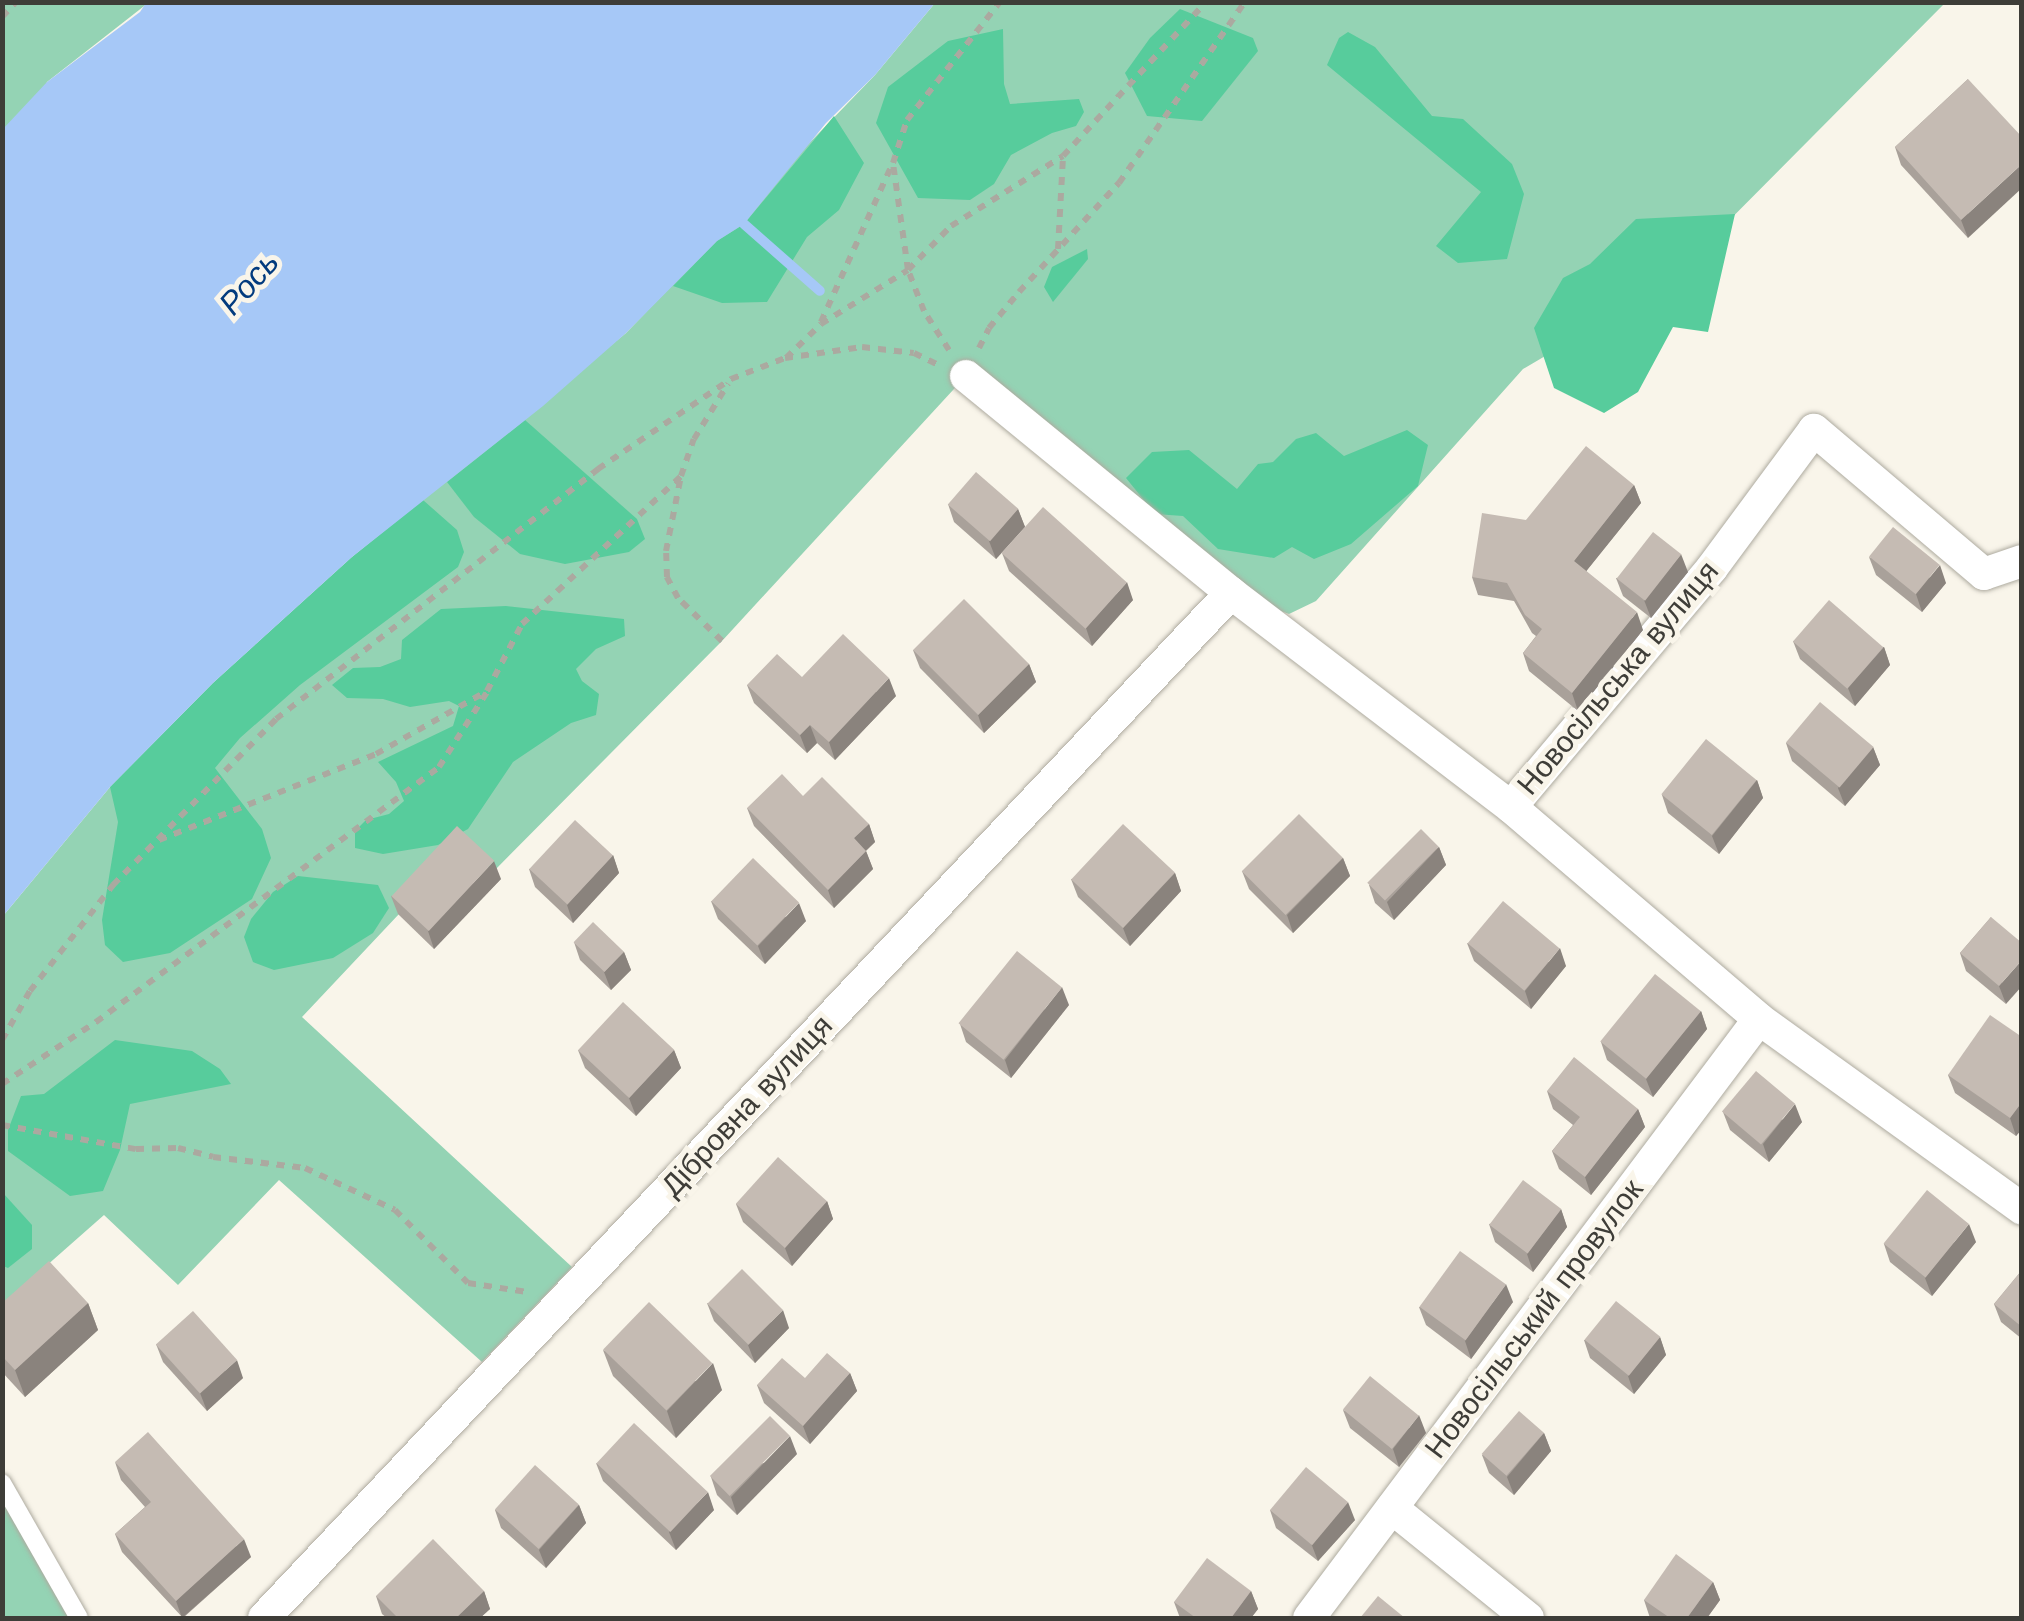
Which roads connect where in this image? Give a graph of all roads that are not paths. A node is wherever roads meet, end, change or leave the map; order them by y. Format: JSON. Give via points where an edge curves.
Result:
{"nodes":[{"id":1,"x":966,"y":376,"type":"road end"},
{"id":2,"x":2022,"y":561,"type":"edge"},
{"id":3,"x":1231,"y":593,"type":"junction"},
{"id":4,"x":1510,"y":806,"type":"junction"},
{"id":5,"x":1760,"y":1019,"type":"junction"},
{"id":6,"x":2022,"y":1209,"type":"edge"},
{"id":7,"x":2,"y":1483,"type":"edge"},
{"id":8,"x":1392,"y":1508,"type":"junction"},
{"id":9,"x":79,"y":1618,"type":"edge"},
{"id":10,"x":264,"y":1618,"type":"edge"},
{"id":11,"x":1308,"y":1618,"type":"edge"},
{"id":12,"x":1528,"y":1618,"type":"edge"}],
"edges":[{"from":1,"to":3,"type":"street"},
{"from":2,"to":4,"type":"street","name":"Новосільська вулиця","via":[[1984,574],[1814,430],[1712,568]]},
{"from":3,"to":4,"type":"street"},
{"from":3,"to":10,"type":"street","name":"Дібровна вулиця"},
{"from":4,"to":5,"type":"street","name":"Новосільська вулиця"},
{"from":5,"to":6,"type":"street","name":"Новосільська вулиця"},
{"from":5,"to":8,"type":"street","name":"Новосільський провулок"},
{"from":7,"to":9,"type":"lane"},
{"from":8,"to":11,"type":"street","name":"Новосільський провулок"},
{"from":8,"to":12,"type":"street"}]}
